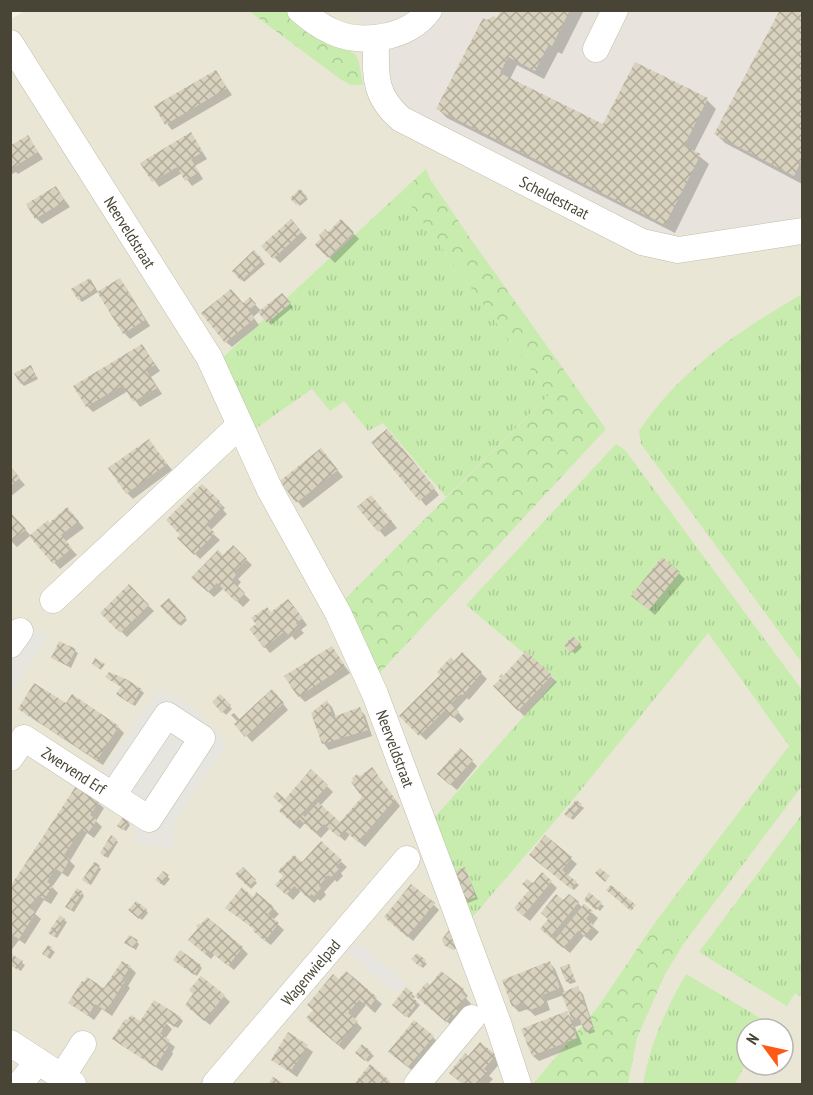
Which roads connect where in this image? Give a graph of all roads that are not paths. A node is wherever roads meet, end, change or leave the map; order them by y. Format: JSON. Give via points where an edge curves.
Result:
{"nodes":[{"id":1,"x":300,"y":10,"type":"edge"},
{"id":2,"x":429,"y":10,"type":"edge"},
{"id":3,"x":615,"y":10,"type":"edge"},
{"id":4,"x":375,"y":38,"type":"junction"},
{"id":5,"x":10,"y":43,"type":"edge"},
{"id":6,"x":596,"y":49,"type":"dead end"},
{"id":7,"x":802,"y":231,"type":"edge"},
{"id":8,"x":240,"y":425,"type":"junction"},
{"id":9,"x":53,"y":600,"type":"dead end"},
{"id":10,"x":15,"y":741,"type":"edge"},
{"id":11,"x":113,"y":795,"type":"dead end"},
{"id":12,"x":407,"y":859,"type":"dead end"},
{"id":13,"x":471,"y":1018,"type":"dead end"},
{"id":14,"x":10,"y":1043,"type":"edge"},
{"id":15,"x":83,"y":1044,"type":"dead end"},
{"id":16,"x":38,"y":1061,"type":"junction"},
{"id":17,"x":67,"y":1081,"type":"edge"},
{"id":18,"x":20,"y":1084,"type":"edge"},
{"id":19,"x":215,"y":1084,"type":"edge"},
{"id":20,"x":417,"y":1084,"type":"edge"},
{"id":21,"x":518,"y":1084,"type":"edge"}],
"edges":[{"from":1,"to":4,"type":"street","via":[[332,32]]},
{"from":2,"to":4,"type":"street","via":[[424,18],[399,32]]},
{"from":3,"to":6,"type":"street"},
{"from":4,"to":7,"type":"street","name":"Scheldestraat","via":[[376,82],[388,108],[401,119],[642,242],[678,250]]},
{"from":5,"to":8,"type":"street","name":"Neerveldstraat","via":[[209,357]]},
{"from":8,"to":9,"type":"street"},
{"from":8,"to":21,"type":"street","name":"Neerveldstraat","via":[[270,490],[338,613],[375,694]]},
{"from":10,"to":11,"type":"street","name":"Zwervend Erf"},
{"from":12,"to":19,"type":"street","name":"Wagenwielpad"},
{"from":13,"to":20,"type":"street"},
{"from":14,"to":16,"type":"street"},
{"from":15,"to":17,"type":"street"},
{"from":16,"to":17,"type":"street"},
{"from":16,"to":18,"type":"street"}]}
